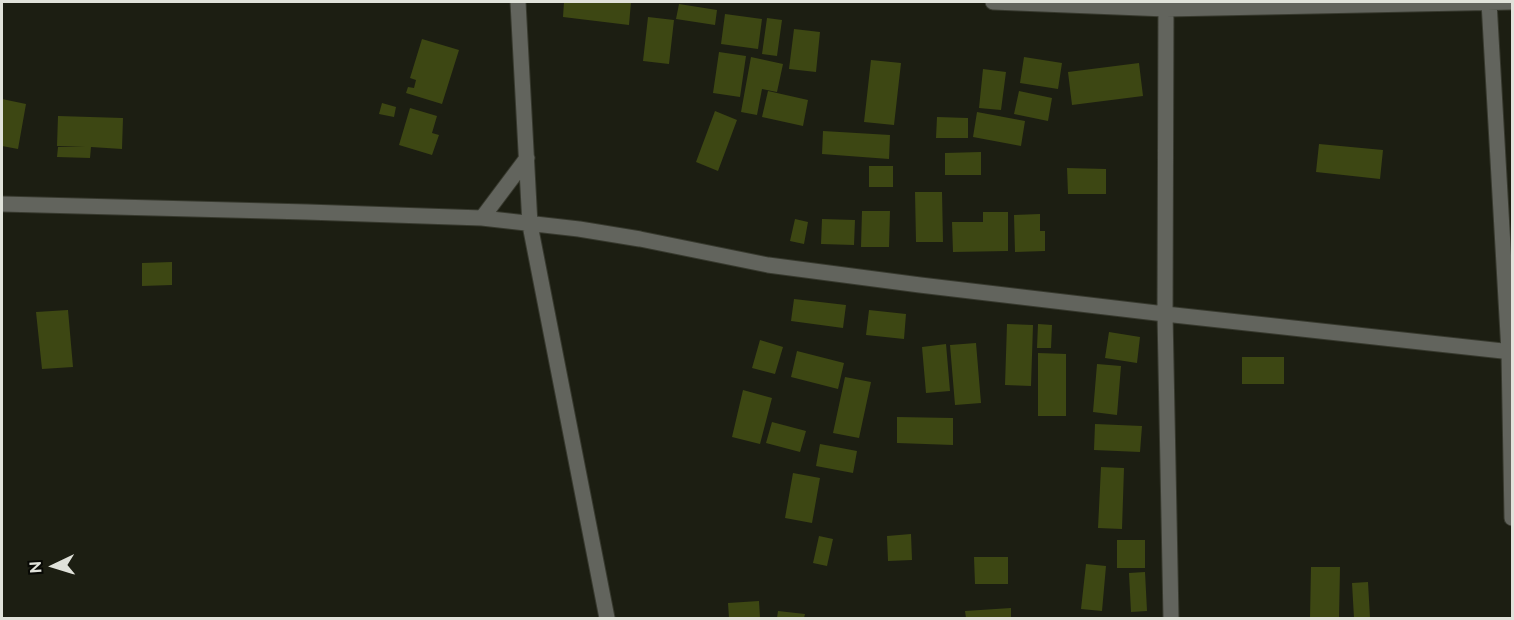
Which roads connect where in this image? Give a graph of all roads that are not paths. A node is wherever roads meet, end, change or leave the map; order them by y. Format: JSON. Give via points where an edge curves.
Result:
{"nodes":[{"id":1,"x":518,"y":2,"type":"edge"},
{"id":2,"x":993,"y":2,"type":"edge"},
{"id":3,"x":1489,"y":2,"type":"edge"},
{"id":4,"x":1512,"y":2,"type":"edge"},
{"id":5,"x":1166,"y":5,"type":"edge"},
{"id":6,"x":527,"y":158,"type":"junction"},
{"id":7,"x":2,"y":204,"type":"edge"},
{"id":8,"x":482,"y":218,"type":"junction"},
{"id":9,"x":530,"y":225,"type":"junction"},
{"id":10,"x":1165,"y":314,"type":"junction"},
{"id":11,"x":1511,"y":352,"type":"edge"},
{"id":12,"x":1512,"y":518,"type":"edge"},
{"id":13,"x":606,"y":618,"type":"edge"},
{"id":14,"x":1171,"y":618,"type":"edge"}],
"edges":[{"from":1,"to":6,"type":"street"},
{"from":2,"to":5,"type":"street"},
{"from":3,"to":4,"type":"street"},
{"from":3,"to":5,"type":"street"},
{"from":3,"to":11,"type":"street"},
{"from":5,"to":10,"type":"street"},
{"from":6,"to":8,"type":"street"},
{"from":6,"to":9,"type":"street"},
{"from":7,"to":8,"type":"street"},
{"from":8,"to":9,"type":"street"},
{"from":9,"to":10,"type":"street","via":[[640,238],[768,265]]},
{"from":9,"to":13,"type":"street"},
{"from":10,"to":11,"type":"street"},
{"from":10,"to":14,"type":"street"},
{"from":11,"to":12,"type":"street"}]}
